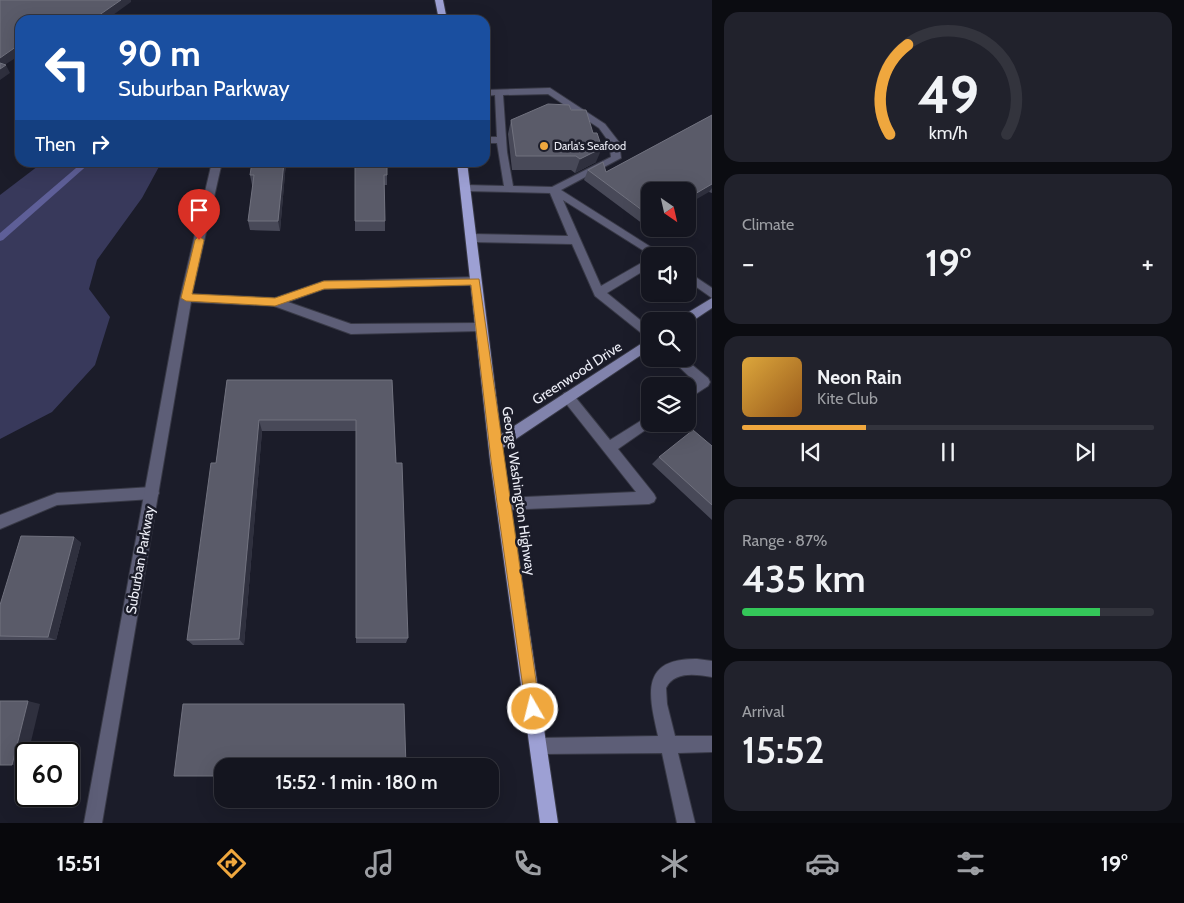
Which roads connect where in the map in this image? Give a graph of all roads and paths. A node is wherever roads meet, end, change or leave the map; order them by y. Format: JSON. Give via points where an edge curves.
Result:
{"nodes":[{"id":1,"x":440,"y":0,"type":"edge"},
{"id":2,"x":442,"y":15,"type":"edge"},
{"id":3,"x":499,"y":92,"type":"junction"},
{"id":4,"x":490,"y":93,"type":"edge"},
{"id":5,"x":490,"y":140,"type":"edge"},
{"id":6,"x":501,"y":140,"type":"junction"},
{"id":7,"x":216,"y":167,"type":"edge"},
{"id":8,"x":463,"y":167,"type":"edge"},
{"id":9,"x":465,"y":188,"type":"junction"},
{"id":10,"x":509,"y":189,"type":"junction"},
{"id":11,"x":553,"y":190,"type":"junction"},
{"id":12,"x":471,"y":238,"type":"junction"},
{"id":13,"x":575,"y":240,"type":"junction"},
{"id":14,"x":645,"y":247,"type":"edge"},
{"id":15,"x":641,"y":267,"type":"edge"},
{"id":16,"x":476,"y":281,"type":"junction"},
{"id":17,"x":696,"y":282,"type":"edge"},
{"id":18,"x":599,"y":293,"type":"junction"},
{"id":19,"x":712,"y":294,"type":"edge"},
{"id":20,"x":186,"y":298,"type":"junction"},
{"id":21,"x":275,"y":302,"type":"junction"},
{"id":22,"x":712,"y":302,"type":"edge"},
{"id":23,"x":696,"y":312,"type":"edge"},
{"id":24,"x":480,"y":327,"type":"junction"},
{"id":25,"x":641,"y":328,"type":"edge"},
{"id":26,"x":641,"y":349,"type":"edge"},
{"id":27,"x":687,"y":367,"type":"edge"},
{"id":28,"x":708,"y":385,"type":"edge"},
{"id":29,"x":696,"y":390,"type":"edge"},
{"id":30,"x":568,"y":397,"type":"junction"},
{"id":31,"x":641,"y":426,"type":"edge"},
{"id":32,"x":496,"y":445,"type":"junction"},
{"id":33,"x":609,"y":448,"type":"junction"},
{"id":34,"x":152,"y":493,"type":"junction"},
{"id":35,"x":504,"y":504,"type":"junction"},
{"id":36,"x":0,"y":522,"type":"edge"},
{"id":37,"x":712,"y":669,"type":"edge"},
{"id":38,"x":712,"y":744,"type":"edge"},
{"id":39,"x":668,"y":745,"type":"junction"},
{"id":40,"x":538,"y":746,"type":"junction"},
{"id":41,"x":93,"y":823,"type":"edge"},
{"id":42,"x":549,"y":823,"type":"edge"},
{"id":43,"x":686,"y":823,"type":"edge"}],
"edges":[{"from":1,"to":2,"type":"main road"},
{"from":3,"to":4,"type":"street"},
{"from":3,"to":6,"type":"street"},
{"from":3,"to":11,"type":"street","via":[[550,91],[602,126],[614,142],[616,158]]},
{"from":5,"to":6,"type":"street"},
{"from":6,"to":10,"type":"street"},
{"from":7,"to":20,"type":"street","name":"Suburban Parkway"},
{"from":8,"to":9,"type":"main road","name":"George Washington Highway"},
{"from":9,"to":10,"type":"street"},
{"from":9,"to":12,"type":"main road","name":"George Washington Highway"},
{"from":10,"to":11,"type":"street"},
{"from":11,"to":13,"type":"street"},
{"from":11,"to":14,"type":"street"},
{"from":12,"to":13,"type":"street"},
{"from":12,"to":16,"type":"main road","name":"George Washington Highway"},
{"from":13,"to":18,"type":"street"},
{"from":15,"to":18,"type":"street"},
{"from":16,"to":21,"type":"street","via":[[324,285]]},
{"from":16,"to":24,"type":"main road","name":"George Washington Highway"},
{"from":17,"to":19,"type":"street"},
{"from":18,"to":25,"type":"street"},
{"from":20,"to":21,"type":"street"},
{"from":20,"to":34,"type":"street","name":"Suburban Parkway"},
{"from":21,"to":24,"type":"street","via":[[351,329]]},
{"from":22,"to":23,"type":"street"},
{"from":24,"to":32,"type":"main road","name":"George Washington Highway"},
{"from":26,"to":30,"type":"street","name":"Greenwood Drive"},
{"from":27,"to":28,"type":"street"},
{"from":28,"to":29,"type":"street"},
{"from":30,"to":32,"type":"street","name":"Greenwood Drive"},
{"from":30,"to":33,"type":"street"},
{"from":31,"to":33,"type":"street"},
{"from":32,"to":35,"type":"main road","name":"George Washington Highway"},
{"from":33,"to":35,"type":"street","via":[[649,498]]},
{"from":34,"to":36,"type":"street","via":[[57,499]]},
{"from":34,"to":41,"type":"street","name":"Suburban Parkway"},
{"from":35,"to":40,"type":"main road","name":"George Washington Highway"},
{"from":37,"to":39,"type":"street","via":[[682,667],[667,672],[658,685]]},
{"from":38,"to":39,"type":"street"},
{"from":39,"to":40,"type":"street"},
{"from":39,"to":43,"type":"street"},
{"from":40,"to":42,"type":"main road","name":"George Washington Highway"}]}
